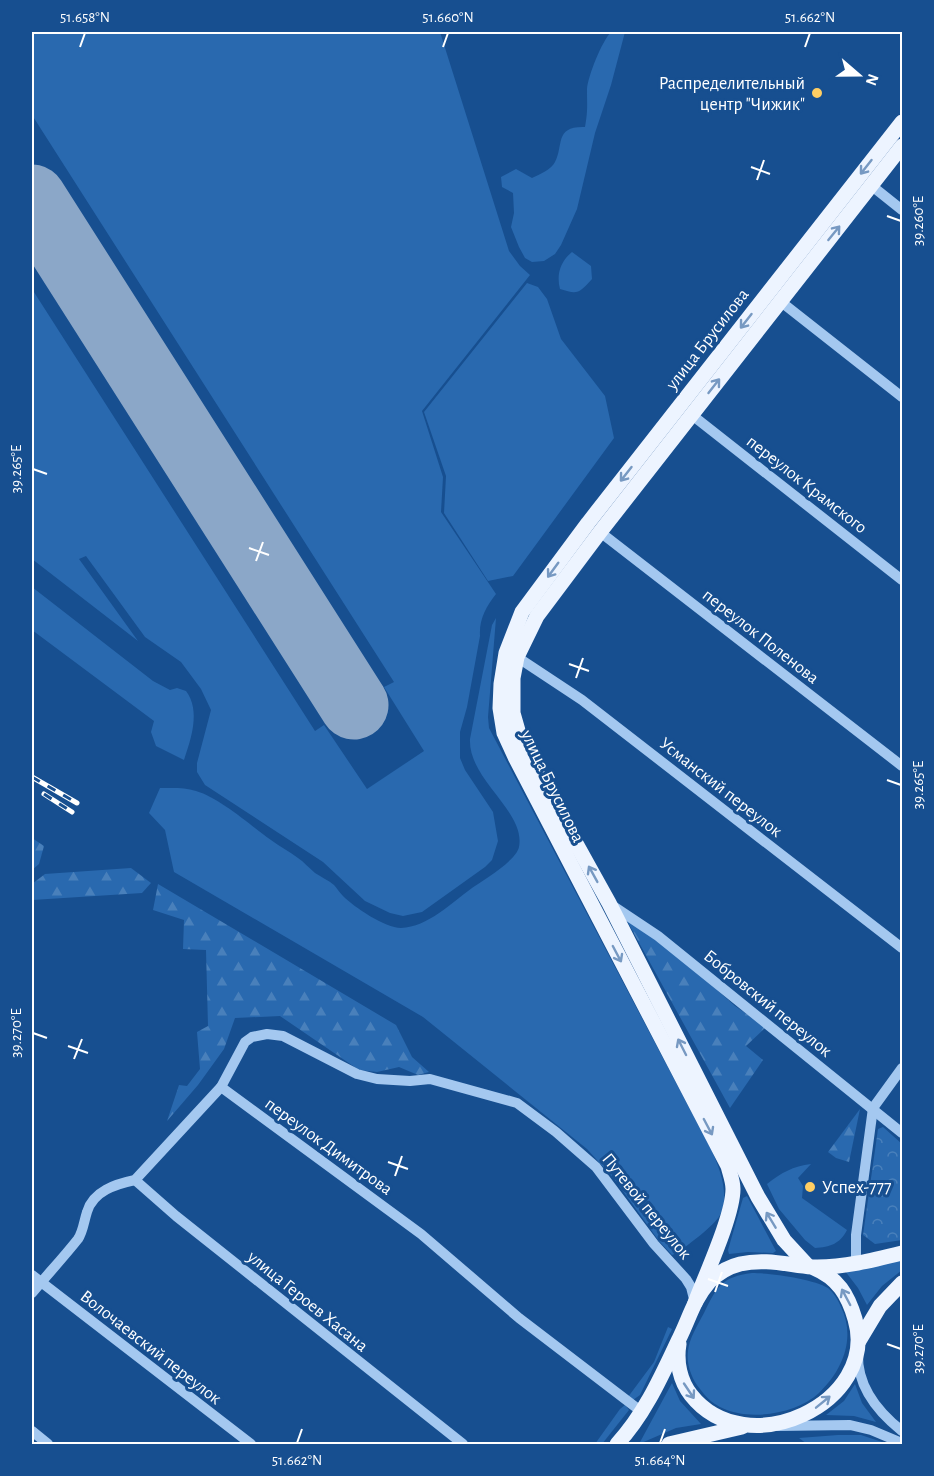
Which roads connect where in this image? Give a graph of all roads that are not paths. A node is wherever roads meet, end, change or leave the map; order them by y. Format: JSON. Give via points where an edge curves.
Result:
{"nodes":[{"id":1,"x":903,"y":122,"type":"edge"},
{"id":2,"x":903,"y":146,"type":"edge"},
{"id":3,"x":872,"y":186,"type":"junction"},
{"id":4,"x":903,"y":210,"type":"edge"},
{"id":5,"x":780,"y":301,"type":"junction"},
{"id":6,"x":903,"y":397,"type":"edge"},
{"id":7,"x":692,"y":415,"type":"junction"},
{"id":8,"x":600,"y":532,"type":"junction"},
{"id":9,"x":903,"y":580,"type":"edge"},
{"id":10,"x":517,"y":657,"type":"junction"},
{"id":11,"x":903,"y":766,"type":"edge"},
{"id":12,"x":609,"y":903,"type":"junction"},
{"id":13,"x":903,"y":948,"type":"edge"},
{"id":14,"x":903,"y":1068,"type":"edge"},
{"id":15,"x":221,"y":1087,"type":"junction"},
{"id":16,"x":873,"y":1108,"type":"junction"},
{"id":17,"x":903,"y":1133,"type":"edge"},
{"id":18,"x":135,"y":1180,"type":"junction"},
{"id":19,"x":903,"y":1253,"type":"edge"},
{"id":20,"x":856,"y":1262,"type":"junction"},
{"id":21,"x":809,"y":1266,"type":"junction"},
{"id":22,"x":36,"y":1279,"type":"edge"},
{"id":23,"x":903,"y":1283,"type":"edge"},
{"id":24,"x":32,"y":1293,"type":"edge"},
{"id":25,"x":694,"y":1303,"type":"junction"},
{"id":26,"x":681,"y":1336,"type":"junction"},
{"id":27,"x":859,"y":1344,"type":"junction"},
{"id":28,"x":642,"y":1412,"type":"junction"},
{"id":29,"x":757,"y":1425,"type":"junction"},
{"id":30,"x":32,"y":1431,"type":"edge"},
{"id":31,"x":903,"y":1431,"type":"edge"},
{"id":32,"x":903,"y":1443,"type":"edge"},
{"id":33,"x":48,"y":1444,"type":"edge"},
{"id":34,"x":251,"y":1444,"type":"edge"},
{"id":35,"x":463,"y":1444,"type":"edge"},
{"id":36,"x":618,"y":1444,"type":"edge"},
{"id":37,"x":669,"y":1444,"type":"edge"}],
"edges":[{"from":1,"to":25,"type":"main road","name":"улица Брусилова","one_way":true,"via":[[588,523],[522,612],[506,653],[500,708],[504,733],[728,1166],[732,1198]]},
{"from":2,"to":3,"type":"main road","name":"улица Брусилова"},
{"from":3,"to":4,"type":"street"},
{"from":5,"to":3,"type":"main road","name":"улица Брусилова","one_way":true},
{"from":5,"to":6,"type":"street"},
{"from":7,"to":5,"type":"main road","name":"улица Брусилова","one_way":true},
{"from":7,"to":8,"type":"main road","name":"улица Брусилова"},
{"from":7,"to":9,"type":"street","name":"переулок Крамского"},
{"from":8,"to":10,"type":"main road","name":"улица Брусилова","via":[[537,616]]},
{"from":8,"to":11,"type":"street","name":"переулок Поленова"},
{"from":12,"to":10,"type":"main road","name":"улица Брусилова","one_way":true,"via":[[523,748],[513,713]]},
{"from":10,"to":13,"type":"street","name":"Усманский переулок","via":[[582,700]]},
{"from":12,"to":16,"type":"street","name":"Бобровский переулок","via":[[658,936]]},
{"from":21,"to":12,"type":"main road","name":"улица Брусилова","one_way":true,"via":[[784,1240],[763,1205]]},
{"from":14,"to":16,"type":"street"},
{"from":15,"to":18,"type":"street"},
{"from":15,"to":25,"type":"street","name":"Путевой переулок","via":[[245,1042],[252,1036],[267,1034],[283,1036],[357,1074],[377,1079],[430,1079],[517,1103],[596,1167],[654,1244],[686,1279]]},
{"from":15,"to":28,"type":"street","name":"переулок Димитрова","via":[[420,1234],[519,1318]]},
{"from":16,"to":17,"type":"street","name":"Бобровский переулок"},
{"from":16,"to":20,"type":"street"},
{"from":18,"to":22,"type":"street","via":[[102,1192],[88,1209],[80,1236]]},
{"from":18,"to":35,"type":"street","name":"улица Героев Хасана"},
{"from":19,"to":20,"type":"main road"},
{"from":20,"to":21,"type":"main road"},
{"from":21,"to":25,"type":"main road","via":[[778,1262],[740,1264],[716,1276]]},
{"from":27,"to":21,"type":"main road","one_way":true,"via":[[846,1293],[830,1276]]},
{"from":22,"to":24,"type":"street"},
{"from":22,"to":34,"type":"street","name":"Волочаевский переулок"},
{"from":23,"to":27,"type":"main road","via":[[880,1306]]},
{"from":25,"to":26,"type":"main road"},
{"from":26,"to":28,"type":"main road"},
{"from":26,"to":29,"type":"main road","one_way":true,"via":[[679,1365],[689,1392],[714,1416],[729,1423]]},
{"from":29,"to":27,"type":"main road","one_way":true,"via":[[796,1418],[824,1402],[845,1378]]},
{"from":27,"to":31,"type":"street","via":[[859,1368],[865,1388],[876,1408]]},
{"from":28,"to":36,"type":"main road"},
{"from":29,"to":32,"type":"street","via":[[850,1425]]},
{"from":29,"to":37,"type":"main road"},
{"from":30,"to":33,"type":"street"}]}
